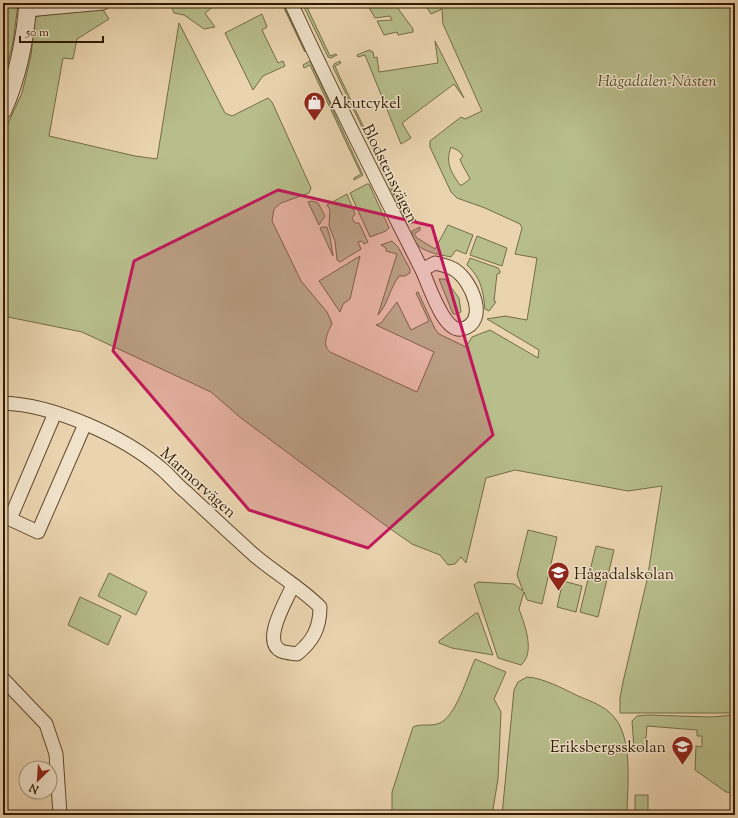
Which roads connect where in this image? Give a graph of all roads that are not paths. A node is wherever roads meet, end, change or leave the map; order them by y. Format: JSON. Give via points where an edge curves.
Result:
{"nodes":[{"id":1,"x":103,"y":3,"type":"edge"},
{"id":2,"x":291,"y":3,"type":"edge"},
{"id":3,"x":27,"y":6,"type":"edge"},
{"id":4,"x":3,"y":110,"type":"edge"},
{"id":5,"x":422,"y":270,"type":"junction"},
{"id":6,"x":3,"y":403,"type":"edge"},
{"id":7,"x":55,"y":413,"type":"junction"},
{"id":8,"x":85,"y":424,"type":"junction"},
{"id":9,"x":293,"y":585,"type":"junction"},
{"id":10,"x":3,"y":679,"type":"edge"},
{"id":11,"x":60,"y":815,"type":"edge"}],
"edges":[{"from":1,"to":3,"type":"street"},
{"from":2,"to":5,"type":"street","name":"Blodstensvägen"},
{"from":3,"to":4,"type":"street","via":[[23,48],[14,85]]},
{"from":5,"to":5,"type":"street","name":"Blodstensvägen","via":[[445,321],[458,329],[471,323],[475,317],[475,297],[456,270],[435,263]]},
{"from":6,"to":7,"type":"street","name":"Marmorvägen","via":[[22,404]]},
{"from":7,"to":8,"type":"street","name":"Marmorvägen"},
{"from":7,"to":8,"type":"street","via":[[10,519],[38,532]]},
{"from":8,"to":9,"type":"street","name":"Marmorvägen","via":[[162,469],[264,564]]},
{"from":9,"to":9,"type":"street","name":"Marmorvägen","via":[[273,631],[273,643],[280,650],[297,654],[315,636],[320,621],[320,607]]},
{"from":10,"to":11,"type":"street","via":[[46,724],[56,754]]}]}
